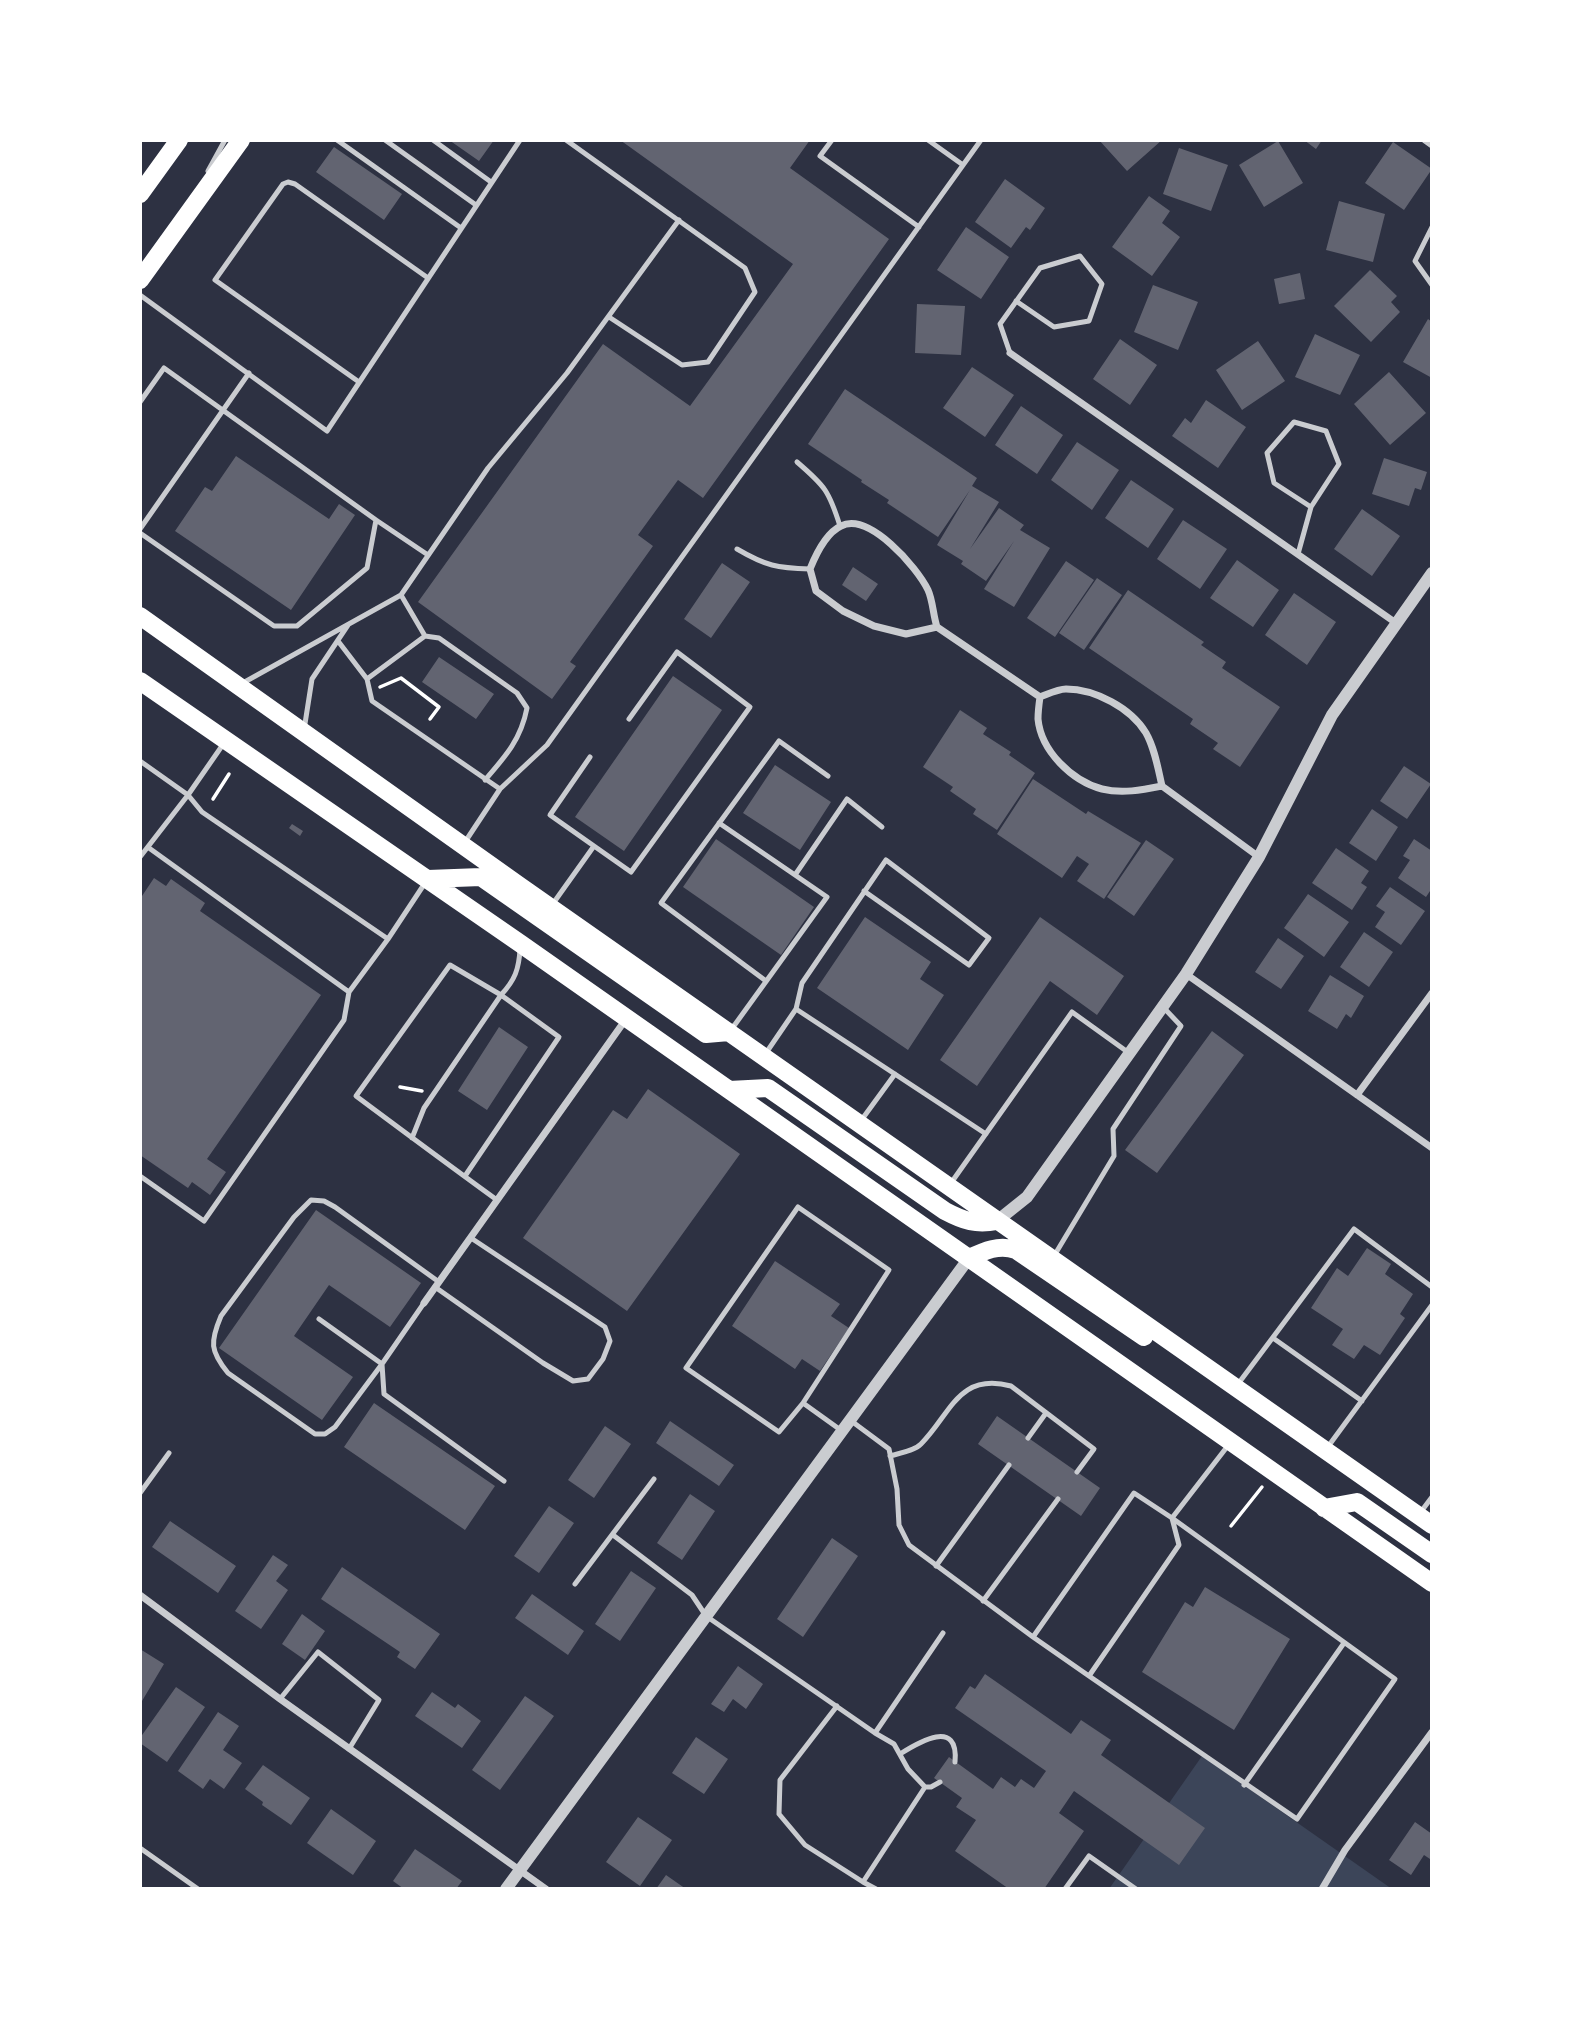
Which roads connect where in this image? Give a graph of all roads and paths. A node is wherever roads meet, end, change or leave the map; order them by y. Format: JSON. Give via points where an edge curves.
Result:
{"nodes":[{"id":1,"x":179,"y":140,"type":"edge"},
{"id":2,"x":225,"y":140,"type":"edge"},
{"id":3,"x":241,"y":140,"type":"edge"},
{"id":4,"x":337,"y":140,"type":"edge"},
{"id":5,"x":385,"y":140,"type":"edge"},
{"id":6,"x":433,"y":140,"type":"edge"},
{"id":7,"x":520,"y":140,"type":"edge"},
{"id":8,"x":566,"y":140,"type":"edge"},
{"id":9,"x":584,"y":140,"type":"edge"},
{"id":10,"x":832,"y":140,"type":"edge"},
{"id":11,"x":928,"y":140,"type":"edge"},
{"id":12,"x":981,"y":140,"type":"edge"},
{"id":13,"x":1425,"y":140,"type":"edge"},
{"id":14,"x":1432,"y":145,"type":"edge"},
{"id":15,"x":578,"y":149,"type":"junction"},
{"id":16,"x":963,"y":165,"type":"junction"},
{"id":17,"x":491,"y":183,"type":"junction"},
{"id":18,"x":140,"y":194,"type":"edge"},
{"id":19,"x":476,"y":205,"type":"junction"},
{"id":20,"x":679,"y":220,"type":"junction"},
{"id":21,"x":919,"y":227,"type":"junction"},
{"id":22,"x":1432,"y":227,"type":"edge"},
{"id":23,"x":461,"y":228,"type":"junction"},
{"id":24,"x":170,"y":238,"type":"junction"},
{"id":25,"x":428,"y":278,"type":"junction"},
{"id":26,"x":140,"y":281,"type":"edge"},
{"id":27,"x":1432,"y":285,"type":"edge"},
{"id":28,"x":140,"y":295,"type":"edge"},
{"id":29,"x":1016,"y":301,"type":"junction"},
{"id":30,"x":609,"y":317,"type":"junction"},
{"id":31,"x":1010,"y":353,"type":"joint"},
{"id":32,"x":249,"y":373,"type":"junction"},
{"id":33,"x":359,"y":382,"type":"junction"},
{"id":34,"x":140,"y":402,"type":"edge"},
{"id":35,"x":223,"y":409,"type":"junction"},
{"id":36,"x":797,"y":462,"type":"dead end"},
{"id":37,"x":1311,"y":507,"type":"junction"},
{"id":38,"x":376,"y":520,"type":"junction"},
{"id":39,"x":840,"y":526,"type":"junction"},
{"id":40,"x":140,"y":531,"type":"edge"},
{"id":41,"x":737,"y":549,"type":"dead end"},
{"id":42,"x":1298,"y":554,"type":"junction"},
{"id":43,"x":428,"y":555,"type":"junction"},
{"id":44,"x":810,"y":569,"type":"junction"},
{"id":45,"x":1432,"y":573,"type":"edge"},
{"id":46,"x":401,"y":595,"type":"junction"},
{"id":47,"x":140,"y":616,"type":"edge"},
{"id":48,"x":350,"y":623,"type":"junction"},
{"id":49,"x":1396,"y":623,"type":"junction"},
{"id":50,"x":937,"y":627,"type":"junction"},
{"id":51,"x":425,"y":636,"type":"junction"},
{"id":52,"x":338,"y":641,"type":"junction"},
{"id":53,"x":368,"y":679,"type":"junction"},
{"id":54,"x":140,"y":681,"type":"edge"},
{"id":55,"x":238,"y":686,"type":"junction"},
{"id":56,"x":370,"y":692,"type":"junction"},
{"id":57,"x":1040,"y":697,"type":"junction"},
{"id":58,"x":430,"y":719,"type":"dead end"},
{"id":59,"x":629,"y":719,"type":"dead end"},
{"id":60,"x":304,"y":733,"type":"junction"},
{"id":61,"x":225,"y":740,"type":"junction"},
{"id":62,"x":590,"y":757,"type":"dead end"},
{"id":63,"x":140,"y":761,"type":"edge"},
{"id":64,"x":229,"y":774,"type":"dead end"},
{"id":65,"x":828,"y":776,"type":"dead end"},
{"id":66,"x":485,"y":780,"type":"junction"},
{"id":67,"x":1162,"y":786,"type":"junction"},
{"id":68,"x":500,"y":789,"type":"junction"},
{"id":69,"x":188,"y":795,"type":"junction"},
{"id":70,"x":213,"y":799,"type":"dead end"},
{"id":71,"x":719,"y":823,"type":"junction"},
{"id":72,"x":882,"y":827,"type":"dead end"},
{"id":73,"x":463,"y":846,"type":"junction"},
{"id":74,"x":594,"y":846,"type":"junction"},
{"id":75,"x":149,"y":848,"type":"junction"},
{"id":76,"x":140,"y":857,"type":"edge"},
{"id":77,"x":1259,"y":857,"type":"junction"},
{"id":78,"x":795,"y":875,"type":"junction"},
{"id":79,"x":428,"y":879,"type":"junction"},
{"id":80,"x":864,"y":891,"type":"junction"},
{"id":81,"x":550,"y":907,"type":"junction"},
{"id":82,"x":388,"y":939,"type":"junction"},
{"id":83,"x":521,"y":944,"type":"junction"},
{"id":84,"x":1186,"y":974,"type":"junction"},
{"id":85,"x":766,"y":981,"type":"junction"},
{"id":86,"x":349,"y":992,"type":"junction"},
{"id":87,"x":1432,"y":993,"type":"edge"},
{"id":88,"x":501,"y":995,"type":"junction"},
{"id":89,"x":1163,"y":1006,"type":"junction"},
{"id":90,"x":796,"y":1009,"type":"junction"},
{"id":91,"x":627,"y":1018,"type":"junction"},
{"id":92,"x":729,"y":1032,"type":"junction"},
{"id":93,"x":1129,"y":1054,"type":"junction"},
{"id":94,"x":764,"y":1057,"type":"junction"},
{"id":95,"x":895,"y":1074,"type":"junction"},
{"id":96,"x":729,"y":1090,"type":"junction"},
{"id":97,"x":1357,"y":1096,"type":"junction"},
{"id":98,"x":859,"y":1123,"type":"junction"},
{"id":99,"x":986,"y":1133,"type":"junction"},
{"id":100,"x":412,"y":1138,"type":"junction"},
{"id":101,"x":1432,"y":1148,"type":"edge"},
{"id":102,"x":140,"y":1176,"type":"edge"},
{"id":103,"x":465,"y":1177,"type":"junction"},
{"id":104,"x":948,"y":1186,"type":"junction"},
{"id":105,"x":497,"y":1200,"type":"junction"},
{"id":106,"x":997,"y":1220,"type":"junction"},
{"id":107,"x":471,"y":1238,"type":"junction"},
{"id":108,"x":970,"y":1258,"type":"junction"},
{"id":109,"x":1052,"y":1259,"type":"junction"},
{"id":110,"x":437,"y":1285,"type":"junction"},
{"id":111,"x":1432,"y":1287,"type":"edge"},
{"id":112,"x":424,"y":1303,"type":"joint"},
{"id":113,"x":1432,"y":1305,"type":"edge"},
{"id":114,"x":318,"y":1319,"type":"dead end"},
{"id":115,"x":1273,"y":1338,"type":"junction"},
{"id":116,"x":382,"y":1363,"type":"junction"},
{"id":117,"x":1212,"y":1371,"type":"junction"},
{"id":118,"x":1236,"y":1388,"type":"junction"},
{"id":119,"x":1362,"y":1401,"type":"junction"},
{"id":120,"x":803,"y":1403,"type":"junction"},
{"id":121,"x":1046,"y":1413,"type":"junction"},
{"id":122,"x":850,"y":1420,"type":"junction"},
{"id":123,"x":842,"y":1431,"type":"junction"},
{"id":124,"x":1028,"y":1438,"type":"dead end"},
{"id":125,"x":1231,"y":1442,"type":"junction"},
{"id":126,"x":1325,"y":1451,"type":"junction"},
{"id":127,"x":169,"y":1452,"type":"dead end"},
{"id":128,"x":890,"y":1456,"type":"junction"},
{"id":129,"x":1009,"y":1465,"type":"dead end"},
{"id":130,"x":1077,"y":1472,"type":"dead end"},
{"id":131,"x":654,"y":1479,"type":"dead end"},
{"id":132,"x":504,"y":1481,"type":"dead end"},
{"id":133,"x":1262,"y":1487,"type":"dead end"},
{"id":134,"x":140,"y":1493,"type":"edge"},
{"id":135,"x":1432,"y":1497,"type":"edge"},
{"id":136,"x":1058,"y":1499,"type":"dead end"},
{"id":137,"x":1324,"y":1508,"type":"junction"},
{"id":138,"x":1172,"y":1518,"type":"junction"},
{"id":139,"x":1425,"y":1521,"type":"edge"},
{"id":140,"x":1231,"y":1526,"type":"dead end"},
{"id":141,"x":613,"y":1535,"type":"junction"},
{"id":142,"x":1432,"y":1554,"type":"edge"},
{"id":143,"x":936,"y":1566,"type":"junction"},
{"id":144,"x":1432,"y":1583,"type":"edge"},
{"id":145,"x":575,"y":1584,"type":"dead end"},
{"id":146,"x":140,"y":1595,"type":"edge"},
{"id":147,"x":983,"y":1601,"type":"junction"},
{"id":148,"x":706,"y":1616,"type":"junction"},
{"id":149,"x":943,"y":1633,"type":"dead end"},
{"id":150,"x":1033,"y":1637,"type":"junction"},
{"id":151,"x":1344,"y":1643,"type":"junction"},
{"id":152,"x":1089,"y":1676,"type":"junction"},
{"id":153,"x":280,"y":1699,"type":"junction"},
{"id":154,"x":837,"y":1706,"type":"junction"},
{"id":155,"x":1432,"y":1732,"type":"edge"},
{"id":156,"x":875,"y":1733,"type":"junction"},
{"id":157,"x":349,"y":1749,"type":"junction"},
{"id":158,"x":900,"y":1754,"type":"junction"},
{"id":159,"x":955,"y":1762,"type":"dead end"},
{"id":160,"x":940,"y":1782,"type":"dead end"},
{"id":161,"x":1244,"y":1784,"type":"junction"},
{"id":162,"x":925,"y":1787,"type":"junction"},
{"id":163,"x":140,"y":1848,"type":"edge"},
{"id":164,"x":520,"y":1870,"type":"junction"},
{"id":165,"x":863,"y":1882,"type":"junction"},
{"id":166,"x":198,"y":1889,"type":"edge"},
{"id":167,"x":506,"y":1889,"type":"edge"},
{"id":168,"x":546,"y":1889,"type":"edge"},
{"id":169,"x":876,"y":1889,"type":"edge"},
{"id":170,"x":1065,"y":1889,"type":"edge"},
{"id":171,"x":1136,"y":1889,"type":"edge"},
{"id":172,"x":1322,"y":1889,"type":"edge"}],
"edges":[{"from":1,"to":18,"type":"main road"},
{"from":2,"to":24,"type":"lane"},
{"from":3,"to":24,"type":"main road"},
{"from":4,"to":23,"type":"lane"},
{"from":5,"to":19,"type":"lane"},
{"from":6,"to":17,"type":"lane"},
{"from":7,"to":17,"type":"lane"},
{"from":8,"to":15,"type":"lane"},
{"from":9,"to":15,"type":"lane"},
{"from":10,"to":21,"type":"lane","via":[[820,156]]},
{"from":11,"to":16,"type":"lane"},
{"from":12,"to":16,"type":"lane"},
{"from":13,"to":14,"type":"street"},
{"from":15,"to":20,"type":"lane"},
{"from":16,"to":21,"type":"lane"},
{"from":17,"to":19,"type":"lane"},
{"from":19,"to":23,"type":"lane"},
{"from":20,"to":30,"type":"lane"},
{"from":20,"to":30,"type":"lane","via":[[746,268],[755,292],[708,362],[682,365]]},
{"from":21,"to":68,"type":"lane","via":[[547,745]]},
{"from":22,"to":27,"type":"lane","via":[[1415,261]]},
{"from":23,"to":25,"type":"lane"},
{"from":24,"to":26,"type":"main road"},
{"from":25,"to":33,"type":"lane"},
{"from":25,"to":33,"type":"lane","via":[[288,182],[215,280]]},
{"from":28,"to":32,"type":"lane"},
{"from":29,"to":29,"type":"lane","via":[[1040,268],[1080,256],[1102,284],[1089,321],[1054,327]]},
{"from":29,"to":31,"type":"lane","via":[[1000,324]]},
{"from":30,"to":43,"type":"lane","via":[[488,468]]},
{"from":31,"to":42,"type":"street"},
{"from":32,"to":33,"type":"lane","via":[[327,431]]},
{"from":32,"to":35,"type":"lane"},
{"from":34,"to":35,"type":"lane","via":[[164,368]]},
{"from":35,"to":38,"type":"lane"},
{"from":35,"to":40,"type":"lane"},
{"from":36,"to":39,"type":"lane","via":[[830,494]]},
{"from":37,"to":37,"type":"lane","via":[[1339,464],[1326,431],[1294,422],[1267,453],[1274,483]]},
{"from":37,"to":42,"type":"lane"},
{"from":38,"to":40,"type":"lane","via":[[367,568],[297,626],[274,626]]},
{"from":38,"to":43,"type":"lane"},
{"from":39,"to":44,"type":"street","via":[[828,537]]},
{"from":39,"to":50,"type":"street","via":[[854,522],[891,544],[929,591]]},
{"from":41,"to":44,"type":"lane","via":[[776,568]]},
{"from":42,"to":49,"type":"street"},
{"from":43,"to":46,"type":"lane"},
{"from":44,"to":50,"type":"street","via":[[816,591],[874,626],[906,634]]},
{"from":45,"to":49,"type":"street"},
{"from":46,"to":48,"type":"lane"},
{"from":46,"to":51,"type":"lane"},
{"from":47,"to":55,"type":"main road"},
{"from":48,"to":52,"type":"lane"},
{"from":48,"to":55,"type":"lane"},
{"from":49,"to":77,"type":"street","via":[[1332,715]]},
{"from":50,"to":57,"type":"street"},
{"from":51,"to":53,"type":"lane"},
{"from":51,"to":66,"type":"lane","via":[[439,638],[517,693],[527,708],[523,729]]},
{"from":52,"to":53,"type":"lane"},
{"from":52,"to":60,"type":"lane","via":[[312,679]]},
{"from":53,"to":56,"type":"lane"},
{"from":54,"to":61,"type":"main road"},
{"from":55,"to":60,"type":"main road"},
{"from":56,"to":58,"type":"path","via":[[401,678],[439,707]]},
{"from":56,"to":66,"type":"lane","via":[[372,701]]},
{"from":57,"to":67,"type":"street","via":[[1064,689],[1104,698],[1124,710],[1146,733]]},
{"from":57,"to":67,"type":"street","via":[[1038,721],[1049,749],[1067,771],[1101,789],[1133,792]]},
{"from":59,"to":74,"type":"lane","via":[[677,652],[750,707],[631,872]]},
{"from":60,"to":73,"type":"main road"},
{"from":61,"to":69,"type":"lane"},
{"from":61,"to":79,"type":"main road"},
{"from":62,"to":74,"type":"lane","via":[[550,816]]},
{"from":63,"to":69,"type":"lane"},
{"from":64,"to":70,"type":"path"},
{"from":65,"to":71,"type":"lane","via":[[779,741]]},
{"from":66,"to":68,"type":"lane"},
{"from":67,"to":77,"type":"street"},
{"from":68,"to":73,"type":"lane"},
{"from":69,"to":75,"type":"lane"},
{"from":69,"to":82,"type":"lane","via":[[202,812]]},
{"from":71,"to":78,"type":"lane"},
{"from":71,"to":85,"type":"lane","via":[[661,903]]},
{"from":72,"to":78,"type":"lane","via":[[847,799]]},
{"from":73,"to":81,"type":"main road"},
{"from":74,"to":81,"type":"lane"},
{"from":75,"to":76,"type":"lane"},
{"from":75,"to":86,"type":"lane"},
{"from":77,"to":84,"type":"street"},
{"from":78,"to":85,"type":"lane","via":[[827,897]]},
{"from":79,"to":82,"type":"lane"},
{"from":79,"to":83,"type":"main road"},
{"from":79,"to":92,"type":"main road","via":[[481,877],[706,1034]]},
{"from":80,"to":80,"type":"lane","via":[[886,860],[989,938],[969,965]]},
{"from":80,"to":90,"type":"lane","via":[[802,983]]},
{"from":81,"to":92,"type":"main road"},
{"from":82,"to":86,"type":"lane"},
{"from":83,"to":88,"type":"lane","via":[[519,968]]},
{"from":83,"to":91,"type":"main road"},
{"from":84,"to":89,"type":"street"},
{"from":84,"to":97,"type":"street"},
{"from":85,"to":92,"type":"lane"},
{"from":86,"to":102,"type":"lane","via":[[344,1020],[204,1221]]},
{"from":87,"to":97,"type":"street"},
{"from":88,"to":100,"type":"lane","via":[[424,1108]]},
{"from":88,"to":100,"type":"lane","via":[[450,965],[356,1096]]},
{"from":88,"to":103,"type":"lane","via":[[559,1037]]},
{"from":89,"to":93,"type":"street"},
{"from":89,"to":109,"type":"lane","via":[[1181,1026],[1114,1129],[1114,1156]]},
{"from":90,"to":94,"type":"lane"},
{"from":90,"to":95,"type":"lane"},
{"from":91,"to":96,"type":"main road"},
{"from":91,"to":105,"type":"street"},
{"from":92,"to":94,"type":"main road"},
{"from":93,"to":99,"type":"lane","via":[[1072,1012]]},
{"from":93,"to":106,"type":"street","via":[[1027,1197]]},
{"from":94,"to":98,"type":"main road"},
{"from":95,"to":98,"type":"lane"},
{"from":95,"to":99,"type":"lane"},
{"from":96,"to":106,"type":"main road","via":[[768,1088],[945,1211],[966,1222]]},
{"from":96,"to":108,"type":"main road"},
{"from":97,"to":101,"type":"street"},
{"from":98,"to":104,"type":"main road"},
{"from":99,"to":104,"type":"lane"},
{"from":100,"to":103,"type":"lane"},
{"from":103,"to":105,"type":"lane"},
{"from":104,"to":106,"type":"main road"},
{"from":105,"to":107,"type":"street"},
{"from":106,"to":109,"type":"main road"},
{"from":107,"to":110,"type":"street"},
{"from":107,"to":110,"type":"lane","via":[[605,1327],[610,1341],[603,1359],[588,1379],[573,1381]]},
{"from":108,"to":117,"type":"main road","via":[[987,1249],[1016,1250],[1181,1361]]},
{"from":108,"to":122,"type":"street"},
{"from":108,"to":125,"type":"main road"},
{"from":109,"to":117,"type":"main road"},
{"from":110,"to":112,"type":"street"},
{"from":110,"to":116,"type":"lane","via":[[335,1207],[311,1200],[221,1316],[214,1333],[213,1348],[228,1373],[315,1434],[335,1427]]},
{"from":111,"to":115,"type":"lane","via":[[1354,1229]]},
{"from":112,"to":116,"type":"lane"},
{"from":113,"to":119,"type":"lane"},
{"from":114,"to":116,"type":"lane"},
{"from":115,"to":118,"type":"lane"},
{"from":115,"to":119,"type":"lane"},
{"from":116,"to":132,"type":"lane","via":[[384,1394]]},
{"from":117,"to":118,"type":"main road"},
{"from":118,"to":126,"type":"main road"},
{"from":119,"to":126,"type":"lane"},
{"from":120,"to":120,"type":"lane","via":[[889,1270],[798,1207],[686,1368],[779,1432]]},
{"from":120,"to":123,"type":"lane"},
{"from":121,"to":124,"type":"lane"},
{"from":121,"to":128,"type":"lane","via":[[1011,1387],[981,1383],[964,1392],[919,1447]]},
{"from":121,"to":130,"type":"lane","via":[[1094,1449]]},
{"from":122,"to":123,"type":"street"},
{"from":122,"to":128,"type":"lane","via":[[889,1449]]},
{"from":123,"to":148,"type":"street"},
{"from":125,"to":137,"type":"main road"},
{"from":125,"to":138,"type":"lane"},
{"from":126,"to":139,"type":"main road"},
{"from":127,"to":134,"type":"lane"},
{"from":128,"to":143,"type":"lane","via":[[898,1489],[899,1525],[909,1545]]},
{"from":129,"to":143,"type":"lane"},
{"from":131,"to":141,"type":"lane"},
{"from":133,"to":140,"type":"path"},
{"from":135,"to":139,"type":"lane"},
{"from":136,"to":147,"type":"lane"},
{"from":137,"to":142,"type":"main road","via":[[1357,1502]]},
{"from":137,"to":144,"type":"main road"},
{"from":138,"to":150,"type":"lane","via":[[1134,1493]]},
{"from":138,"to":151,"type":"lane"},
{"from":138,"to":152,"type":"lane","via":[[1180,1545]]},
{"from":141,"to":145,"type":"lane"},
{"from":141,"to":148,"type":"lane","via":[[692,1595]]},
{"from":143,"to":147,"type":"lane"},
{"from":146,"to":153,"type":"street"},
{"from":147,"to":150,"type":"lane"},
{"from":148,"to":154,"type":"lane"},
{"from":148,"to":164,"type":"street"},
{"from":149,"to":156,"type":"lane"},
{"from":150,"to":152,"type":"lane"},
{"from":151,"to":161,"type":"lane"},
{"from":151,"to":161,"type":"lane","via":[[1395,1679],[1297,1819]]},
{"from":152,"to":161,"type":"lane"},
{"from":153,"to":157,"type":"street"},
{"from":153,"to":157,"type":"lane","via":[[318,1653],[379,1700]]},
{"from":154,"to":156,"type":"lane"},
{"from":154,"to":165,"type":"lane","via":[[780,1780],[779,1814],[805,1845]]},
{"from":155,"to":172,"type":"street","via":[[1345,1850]]},
{"from":156,"to":158,"type":"lane"},
{"from":157,"to":164,"type":"street"},
{"from":158,"to":159,"type":"lane","via":[[932,1736],[942,1737],[954,1746]]},
{"from":158,"to":162,"type":"lane"},
{"from":160,"to":162,"type":"lane"},
{"from":162,"to":165,"type":"lane"},
{"from":163,"to":166,"type":"lane"},
{"from":164,"to":167,"type":"street"},
{"from":164,"to":168,"type":"street"},
{"from":165,"to":169,"type":"lane"},
{"from":170,"to":171,"type":"lane","via":[[1089,1856]]}]}
